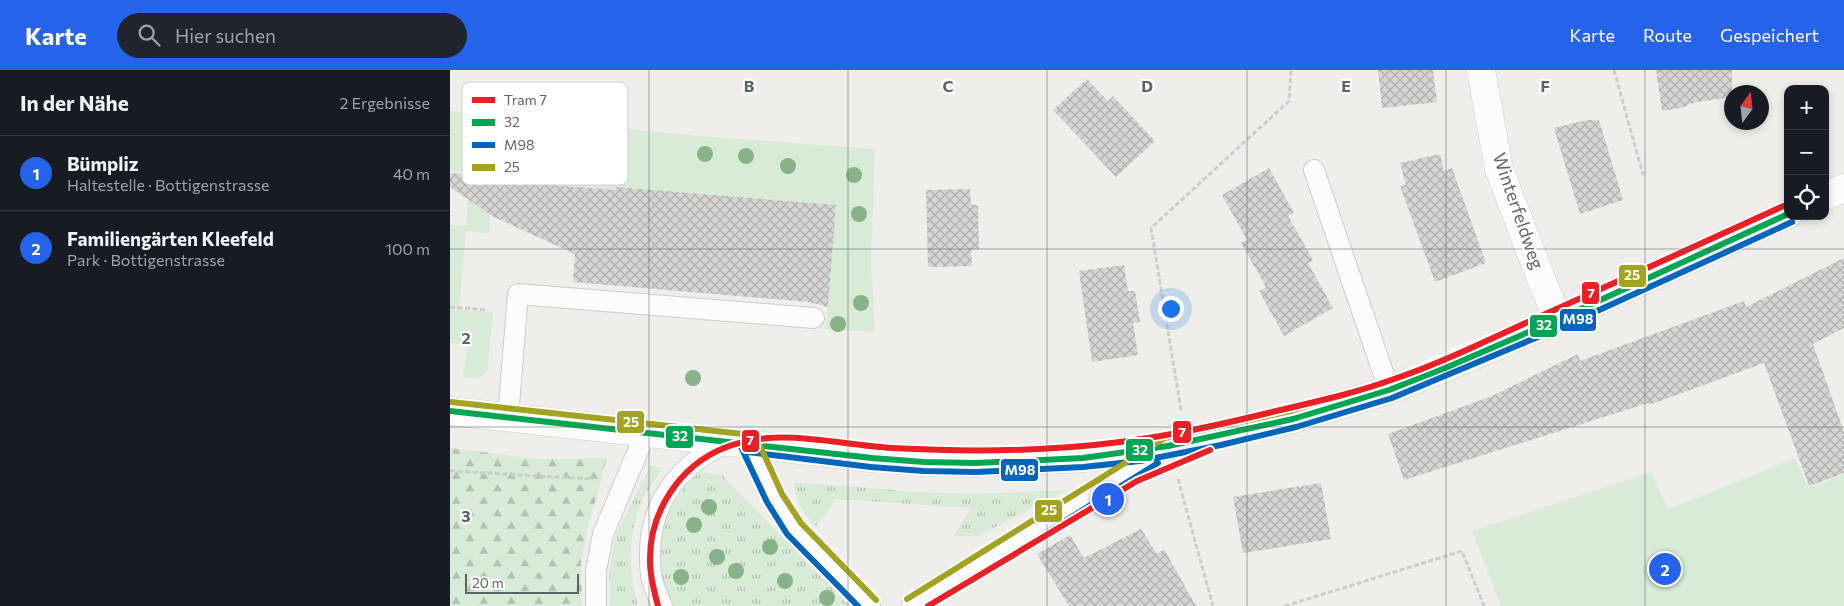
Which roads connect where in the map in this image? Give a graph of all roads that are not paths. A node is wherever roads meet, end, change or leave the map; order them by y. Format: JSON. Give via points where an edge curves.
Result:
{"nodes":[{"id":1,"x":1481,"y":70,"type":"edge"},
{"id":2,"x":1314,"y":170,"type":"dead end"},
{"id":3,"x":1844,"y":188,"type":"edge"},
{"id":4,"x":1829,"y":194,"type":"edge"},
{"id":5,"x":1784,"y":216,"type":"edge"},
{"id":6,"x":814,"y":318,"type":"dead end"},
{"id":7,"x":1558,"y":319,"type":"junction"},
{"id":8,"x":1389,"y":390,"type":"junction"},
{"id":9,"x":450,"y":411,"type":"edge"},
{"id":10,"x":508,"y":417,"type":"junction"},
{"id":11,"x":646,"y":432,"type":"junction"},
{"id":12,"x":740,"y":442,"type":"junction"},
{"id":13,"x":1168,"y":446,"type":"junction"},
{"id":14,"x":596,"y":606,"type":"edge"},
{"id":15,"x":662,"y":606,"type":"edge"},
{"id":16,"x":870,"y":606,"type":"edge"},
{"id":17,"x":912,"y":606,"type":"edge"}],
"edges":[{"from":1,"to":7,"type":"street","name":"Winterfeldweg","via":[[1499,169]]},
{"from":2,"to":8,"type":"lane"},
{"from":3,"to":4,"type":"street"},
{"from":5,"to":7,"type":"street"},
{"from":6,"to":10,"type":"lane","via":[[518,294]]},
{"from":7,"to":8,"type":"street"},
{"from":8,"to":13,"type":"street","via":[[1293,419]]},
{"from":9,"to":10,"type":"street"},
{"from":10,"to":11,"type":"street"},
{"from":11,"to":12,"type":"street"},
{"from":11,"to":14,"type":"lane","via":[[603,534],[596,571]]},
{"from":12,"to":13,"type":"street","via":[[872,458],[976,463],[1083,458]]},
{"from":12,"to":15,"type":"lane","via":[[702,455],[690,464],[665,494],[651,534],[650,566]]},
{"from":12,"to":16,"type":"lane","via":[[794,529]]},
{"from":13,"to":17,"type":"lane"}]}
